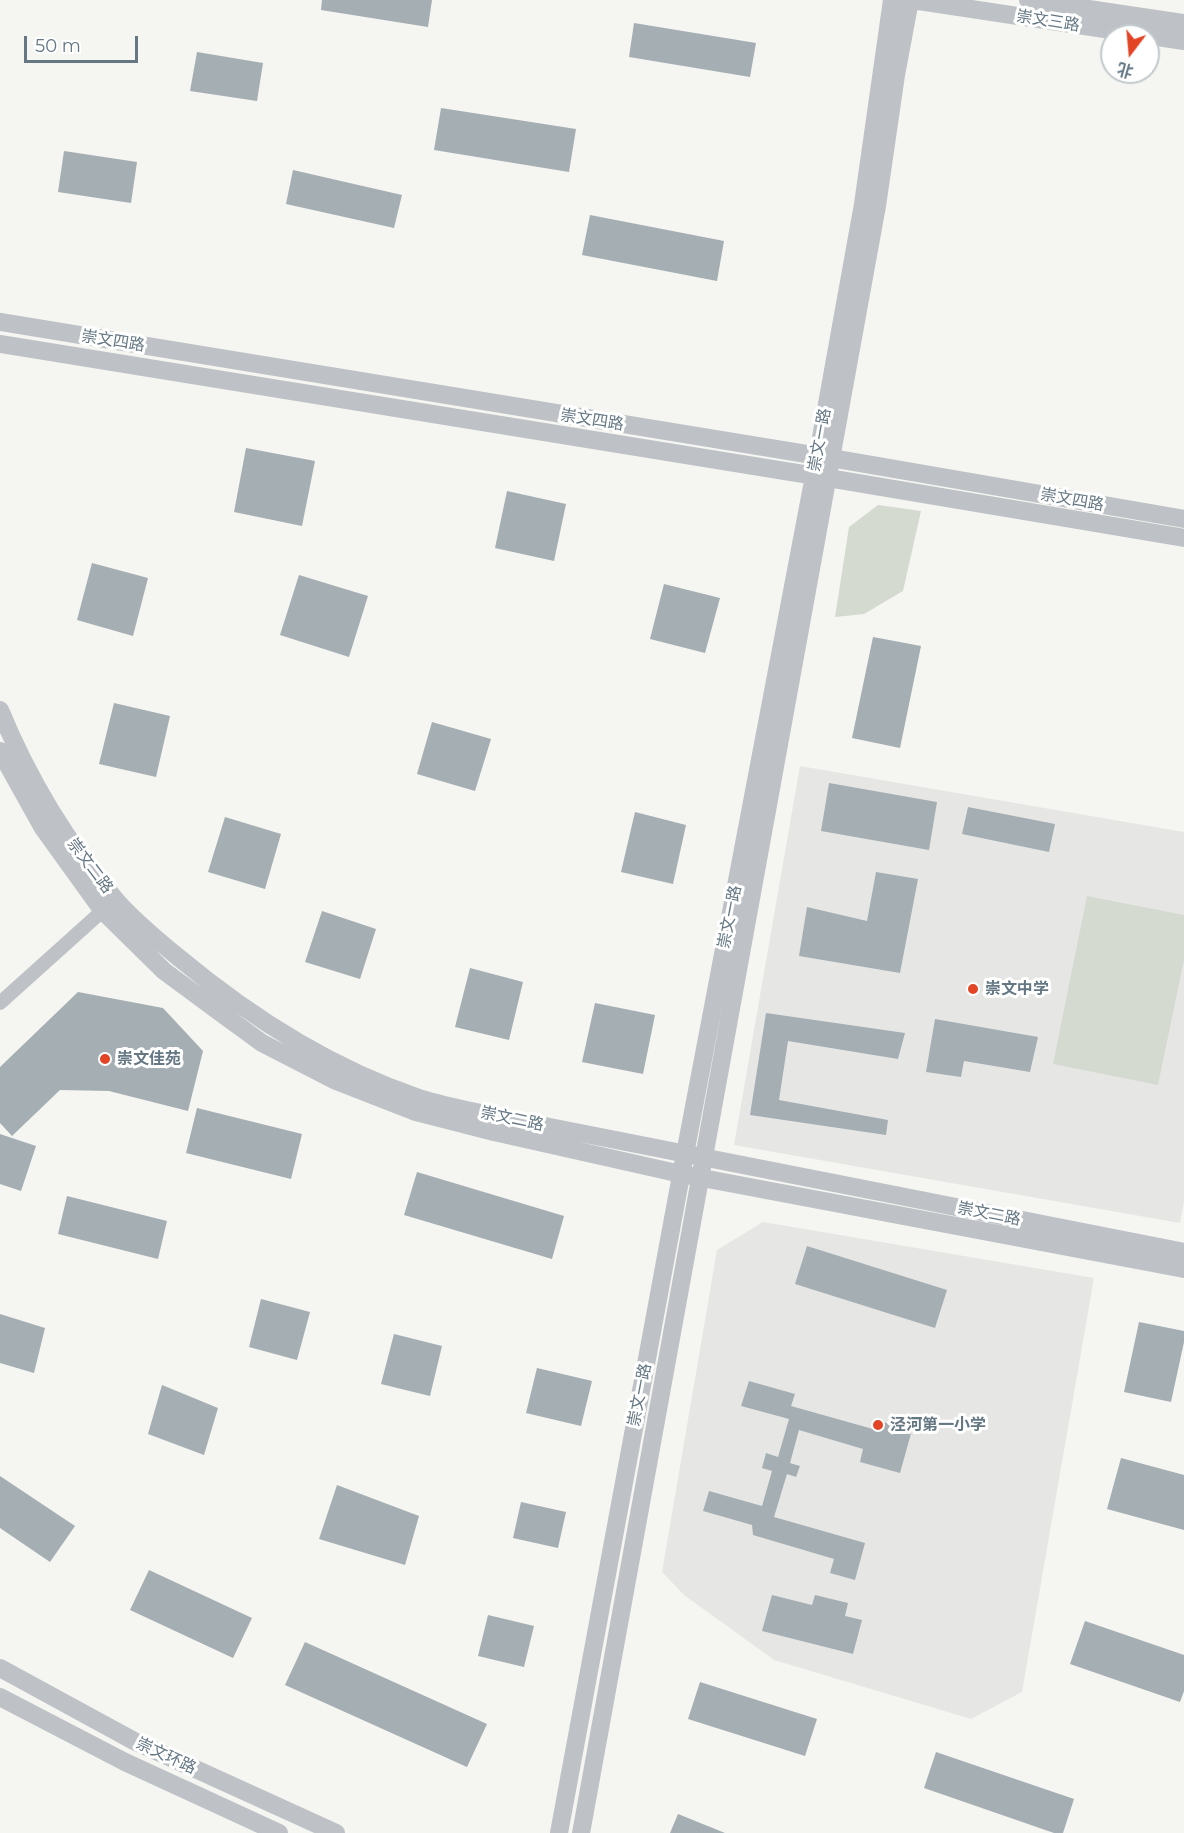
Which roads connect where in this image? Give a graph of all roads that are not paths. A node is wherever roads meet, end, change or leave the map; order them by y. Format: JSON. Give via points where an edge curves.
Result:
{"nodes":[{"id":1,"x":892,"y":0,"type":"edge"},
{"id":2,"x":911,"y":0,"type":"edge"},
{"id":3,"x":1028,"y":0,"type":"edge"},
{"id":4,"x":1184,"y":23,"type":"edge"},
{"id":5,"x":1184,"y":41,"type":"edge"},
{"id":6,"x":0,"y":322,"type":"edge"},
{"id":7,"x":0,"y":344,"type":"edge"},
{"id":8,"x":824,"y":458,"type":"junction"},
{"id":9,"x":821,"y":477,"type":"junction"},
{"id":10,"x":1184,"y":519,"type":"edge"},
{"id":11,"x":1184,"y":538,"type":"edge"},
{"id":12,"x":0,"y":710,"type":"edge"},
{"id":13,"x":0,"y":751,"type":"edge"},
{"id":14,"x":109,"y":905,"type":"junction"},
{"id":15,"x":0,"y":1003,"type":"edge"},
{"id":16,"x":685,"y":1154,"type":"junction"},
{"id":17,"x":704,"y":1158,"type":"junction"},
{"id":18,"x":681,"y":1174,"type":"junction"},
{"id":19,"x":700,"y":1177,"type":"junction"},
{"id":20,"x":1184,"y":1252,"type":"edge"},
{"id":21,"x":1184,"y":1269,"type":"edge"},
{"id":22,"x":0,"y":1668,"type":"edge"},
{"id":23,"x":0,"y":1697,"type":"edge"},
{"id":24,"x":279,"y":1833,"type":"edge"},
{"id":25,"x":336,"y":1833,"type":"edge"},
{"id":26,"x":559,"y":1833,"type":"edge"},
{"id":27,"x":581,"y":1833,"type":"edge"}],
"edges":[{"from":1,"to":8,"type":"street","name":"崇文一路"},
{"from":2,"to":5,"type":"street","name":"崇文三路"},
{"from":2,"to":8,"type":"street","name":"崇文一路","via":[[877,206]]},
{"from":3,"to":4,"type":"street","name":"崇文三路"},
{"from":6,"to":8,"type":"street","name":"崇文四路"},
{"from":7,"to":9,"type":"street","name":"崇文四路"},
{"from":8,"to":9,"type":"street","name":"崇文一路"},
{"from":8,"to":10,"type":"street","name":"崇文四路"},
{"from":9,"to":11,"type":"street","name":"崇文四路"},
{"from":9,"to":16,"type":"street","name":"崇文一路"},
{"from":9,"to":17,"type":"street","name":"崇文一路"},
{"from":12,"to":14,"type":"street","name":"崇文二路","via":[[39,793]]},
{"from":13,"to":14,"type":"street","name":"崇文二路","via":[[43,828]]},
{"from":14,"to":15,"type":"street"},
{"from":14,"to":16,"type":"street","name":"崇文二路","via":[[270,1026],[344,1068],[420,1098]]},
{"from":14,"to":18,"type":"street","name":"崇文二路","via":[[164,970],[262,1042],[334,1080],[416,1112]]},
{"from":16,"to":17,"type":"street","name":"崇文二路"},
{"from":16,"to":18,"type":"street","name":"崇文一路"},
{"from":17,"to":19,"type":"street","name":"崇文一路"},
{"from":17,"to":20,"type":"street","name":"崇文二路"},
{"from":18,"to":19,"type":"street","name":"崇文二路"},
{"from":18,"to":26,"type":"street","name":"崇文一路"},
{"from":19,"to":21,"type":"street","name":"崇文二路"},
{"from":19,"to":27,"type":"street","name":"崇文一路"},
{"from":22,"to":25,"type":"street","name":"崇文环路","via":[[134,1741]]},
{"from":23,"to":24,"type":"street","name":"崇文环路"}]}
